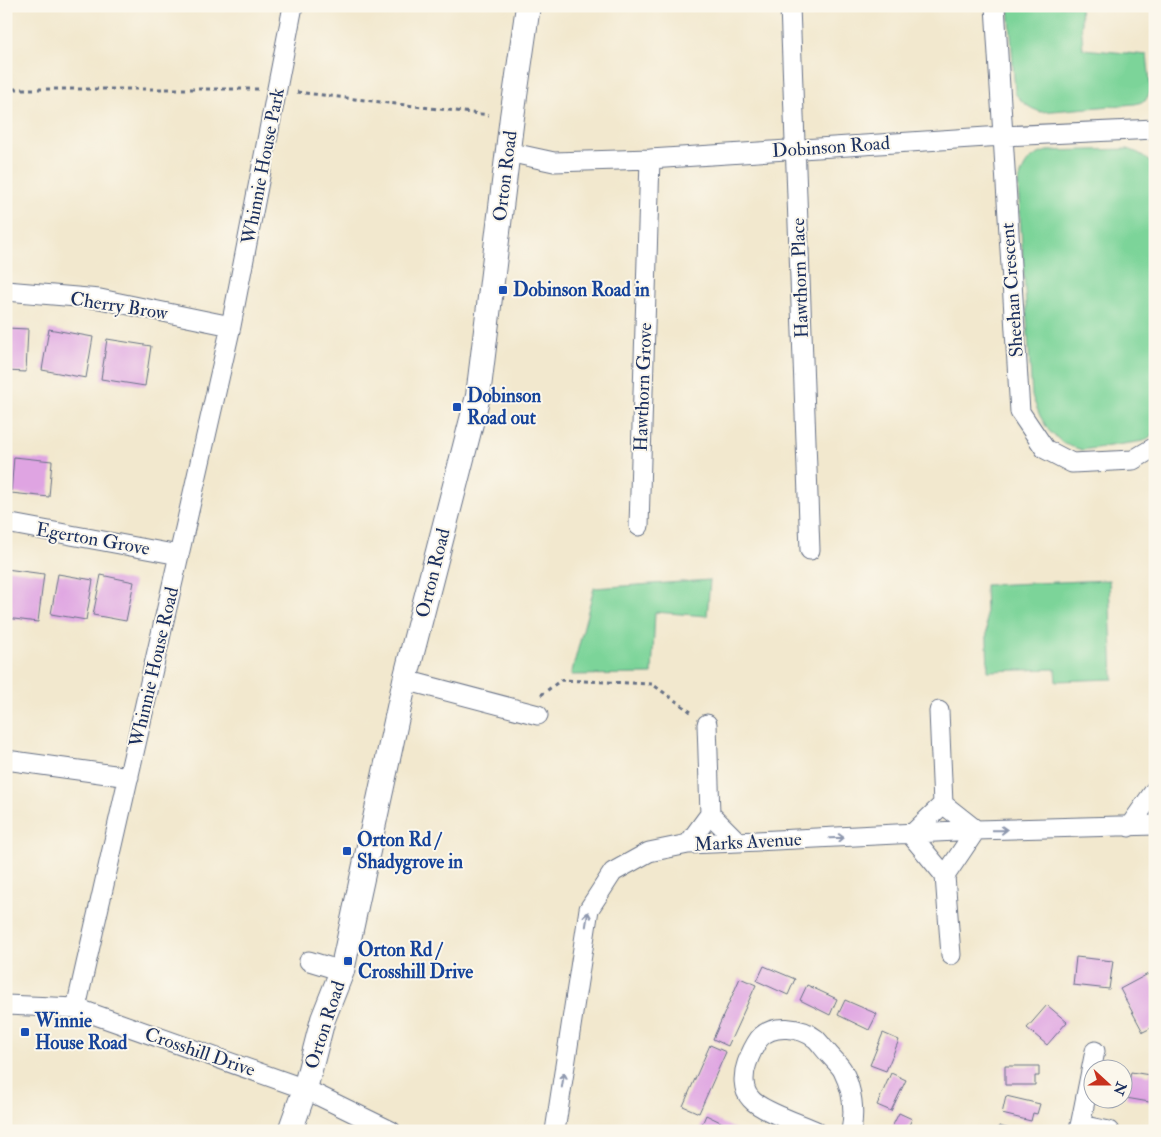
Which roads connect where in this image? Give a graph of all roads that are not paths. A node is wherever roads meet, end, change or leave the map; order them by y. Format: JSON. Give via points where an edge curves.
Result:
{"nodes":[{"id":1,"x":294,"y":6,"type":"edge"},
{"id":2,"x":528,"y":6,"type":"edge"},
{"id":3,"x":790,"y":6,"type":"edge"},
{"id":4,"x":994,"y":6,"type":"edge"},
{"id":5,"x":1155,"y":129,"type":"edge"},
{"id":6,"x":1002,"y":136,"type":"junction"},
{"id":7,"x":796,"y":149,"type":"junction"},
{"id":8,"x":508,"y":152,"type":"junction"},
{"id":9,"x":650,"y":159,"type":"junction"},
{"id":10,"x":6,"y":291,"type":"edge"},
{"id":11,"x":232,"y":326,"type":"junction"},
{"id":12,"x":1155,"y":447,"type":"edge"},
{"id":13,"x":6,"y":523,"type":"edge"},
{"id":14,"x":639,"y":526,"type":"dead end"},
{"id":15,"x":810,"y":550,"type":"dead end"},
{"id":16,"x":180,"y":555,"type":"junction"},
{"id":17,"x":405,"y":680,"type":"junction"},
{"id":18,"x":939,"y":710,"type":"dead end"},
{"id":19,"x":538,"y":715,"type":"road end"},
{"id":20,"x":708,"y":724,"type":"road end"},
{"id":21,"x":6,"y":760,"type":"edge"},
{"id":22,"x":129,"y":777,"type":"junction"},
{"id":23,"x":1155,"y":790,"type":"edge"},
{"id":24,"x":943,"y":804,"type":"junction"},
{"id":25,"x":710,"y":814,"type":"junction"},
{"id":26,"x":1155,"y":825,"type":"edge"},
{"id":27,"x":1129,"y":827,"type":"junction"},
{"id":28,"x":976,"y":830,"type":"junction"},
{"id":29,"x":911,"y":834,"type":"junction"},
{"id":30,"x":738,"y":842,"type":"junction"},
{"id":31,"x":688,"y":844,"type":"junction"},
{"id":32,"x":945,"y":876,"type":"junction"},
{"id":33,"x":951,"y":955,"type":"dead end"},
{"id":34,"x":309,"y":961,"type":"dead end"},
{"id":35,"x":342,"y":971,"type":"junction"},
{"id":36,"x":6,"y":1005,"type":"edge"},
{"id":37,"x":76,"y":1008,"type":"junction"},
{"id":38,"x":1095,"y":1051,"type":"dead end"},
{"id":39,"x":305,"y":1089,"type":"junction"},
{"id":40,"x":1079,"y":1128,"type":"edge"},
{"id":41,"x":555,"y":1130,"type":"edge"},
{"id":42,"x":290,"y":1131,"type":"edge"},
{"id":43,"x":391,"y":1131,"type":"edge"},
{"id":44,"x":816,"y":1131,"type":"edge"},
{"id":45,"x":851,"y":1131,"type":"edge"},
{"id":46,"x":1109,"y":1131,"type":"edge"}],
"edges":[{"from":1,"to":11,"type":"street","name":"Whinnie House Park"},
{"from":2,"to":8,"type":"street","name":"Orton Road"},
{"from":3,"to":7,"type":"street","name":"Hawthorn Place"},
{"from":4,"to":6,"type":"street","name":"Sheehan Crescent"},
{"from":5,"to":6,"type":"street","name":"Dobinson Road"},
{"from":6,"to":7,"type":"street","name":"Dobinson Road"},
{"from":6,"to":12,"type":"street","name":"Sheehan Crescent","via":[[1020,412],[1045,449],[1072,463],[1133,460]]},
{"from":7,"to":9,"type":"street","name":"Dobinson Road"},
{"from":7,"to":15,"type":"street","name":"Hawthorn Place"},
{"from":8,"to":9,"type":"street","name":"Dobinson Road","via":[[554,162]]},
{"from":8,"to":17,"type":"street","name":"Orton Road","via":[[478,396]]},
{"from":9,"to":14,"type":"street","name":"Hawthorn Grove"},
{"from":10,"to":11,"type":"street","name":"Cherry Brow","via":[[100,299]]},
{"from":11,"to":16,"type":"street","name":"Whinnie House Road"},
{"from":13,"to":16,"type":"street","name":"Egerton Grove"},
{"from":16,"to":22,"type":"street","name":"Whinnie House Road"},
{"from":17,"to":19,"type":"street"},
{"from":17,"to":35,"type":"street","name":"Orton Road"},
{"from":18,"to":24,"type":"street"},
{"from":20,"to":25,"type":"street"},
{"from":21,"to":22,"type":"street"},
{"from":22,"to":37,"type":"street","name":"Whinnie House Road"},
{"from":23,"to":27,"type":"street"},
{"from":24,"to":28,"type":"street"},
{"from":24,"to":29,"type":"street"},
{"from":25,"to":30,"type":"street"},
{"from":25,"to":31,"type":"street"},
{"from":26,"to":27,"type":"street","name":"Marks Avenue"},
{"from":28,"to":27,"type":"street","name":"Marks Avenue","one_way":true},
{"from":28,"to":29,"type":"street","name":"Marks Avenue"},
{"from":28,"to":32,"type":"street"},
{"from":30,"to":29,"type":"street","name":"Marks Avenue","one_way":true},
{"from":29,"to":32,"type":"street"},
{"from":30,"to":31,"type":"street","name":"Marks Avenue"},
{"from":41,"to":31,"type":"street","name":"Marks Avenue","one_way":true,"via":[[589,909],[613,872],[649,852]]},
{"from":32,"to":33,"type":"street"},
{"from":34,"to":35,"type":"street"},
{"from":35,"to":39,"type":"street","name":"Orton Road","via":[[323,1019]]},
{"from":36,"to":37,"type":"street","name":"Crosshill Drive"},
{"from":37,"to":39,"type":"street","name":"Crosshill Drive"},
{"from":38,"to":40,"type":"street"},
{"from":39,"to":42,"type":"street","name":"Orton Road"},
{"from":39,"to":43,"type":"street","name":"Crosshill Drive"},
{"from":40,"to":46,"type":"street"},
{"from":44,"to":45,"type":"street","via":[[761,1106],[750,1099],[744,1086],[744,1071],[752,1052],[760,1038],[772,1030],[785,1028],[815,1038],[842,1070],[852,1099]]}]}
